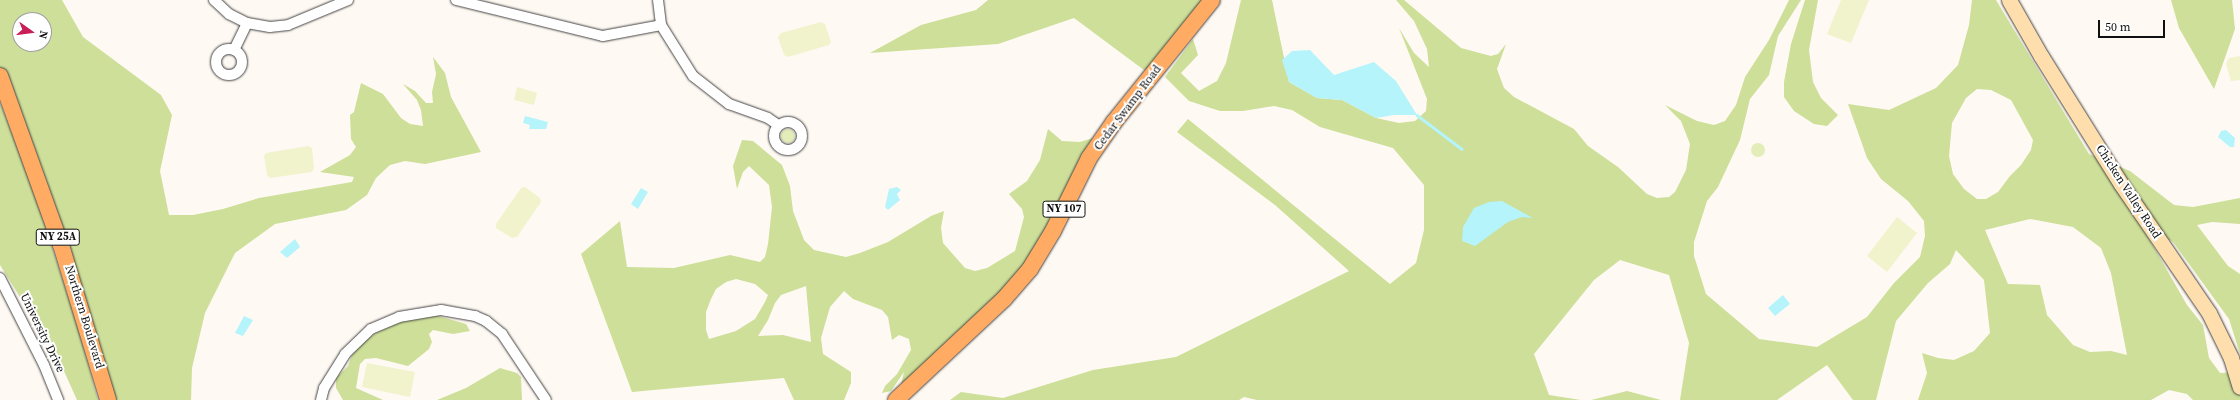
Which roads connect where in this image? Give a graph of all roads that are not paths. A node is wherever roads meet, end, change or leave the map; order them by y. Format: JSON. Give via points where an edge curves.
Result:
{"nodes":[{"id":1,"x":214,"y":0,"type":"edge"},
{"id":2,"x":348,"y":0,"type":"edge"},
{"id":3,"x":456,"y":0,"type":"edge"},
{"id":4,"x":658,"y":0,"type":"edge"},
{"id":5,"x":1212,"y":0,"type":"edge"},
{"id":6,"x":2009,"y":0,"type":"edge"},
{"id":7,"x":247,"y":23,"type":"junction"},
{"id":8,"x":661,"y":25,"type":"junction"},
{"id":9,"x":234,"y":50,"type":"dead end"},
{"id":10,"x":0,"y":76,"type":"edge"},
{"id":11,"x":778,"y":125,"type":"dead end"},
{"id":12,"x":0,"y":278,"type":"edge"},
{"id":13,"x":2240,"y":387,"type":"edge"},
{"id":14,"x":58,"y":400,"type":"edge"},
{"id":15,"x":108,"y":400,"type":"edge"},
{"id":16,"x":321,"y":400,"type":"edge"},
{"id":17,"x":546,"y":400,"type":"edge"},
{"id":18,"x":896,"y":400,"type":"edge"}],
"edges":[{"from":1,"to":7,"type":"street","via":[[228,14]]},
{"from":2,"to":7,"type":"street","via":[[288,25],[270,27]]},
{"from":3,"to":8,"type":"street","via":[[603,36]]},
{"from":4,"to":8,"type":"street"},
{"from":5,"to":18,"type":"main road","name":"Cedar Swamp Road","number":"NY 107","via":[[1114,122],[1089,158],[1053,231],[1030,269],[1004,299]]},
{"from":6,"to":13,"type":"main road","name":"Chicken Valley Road","via":[[2121,184],[2209,313],[2231,358]]},
{"from":7,"to":9,"type":"street"},
{"from":8,"to":11,"type":"street","via":[[682,62],[702,85],[729,104],[768,118]]},
{"from":10,"to":15,"type":"main road","name":"Northern Boulevard","number":"NY 25A","via":[[66,258]]},
{"from":12,"to":14,"type":"street","name":"University Drive","via":[[44,365]]},
{"from":16,"to":17,"type":"street","via":[[324,388],[345,354],[371,329],[399,317],[441,310],[475,316],[502,334]]}]}
